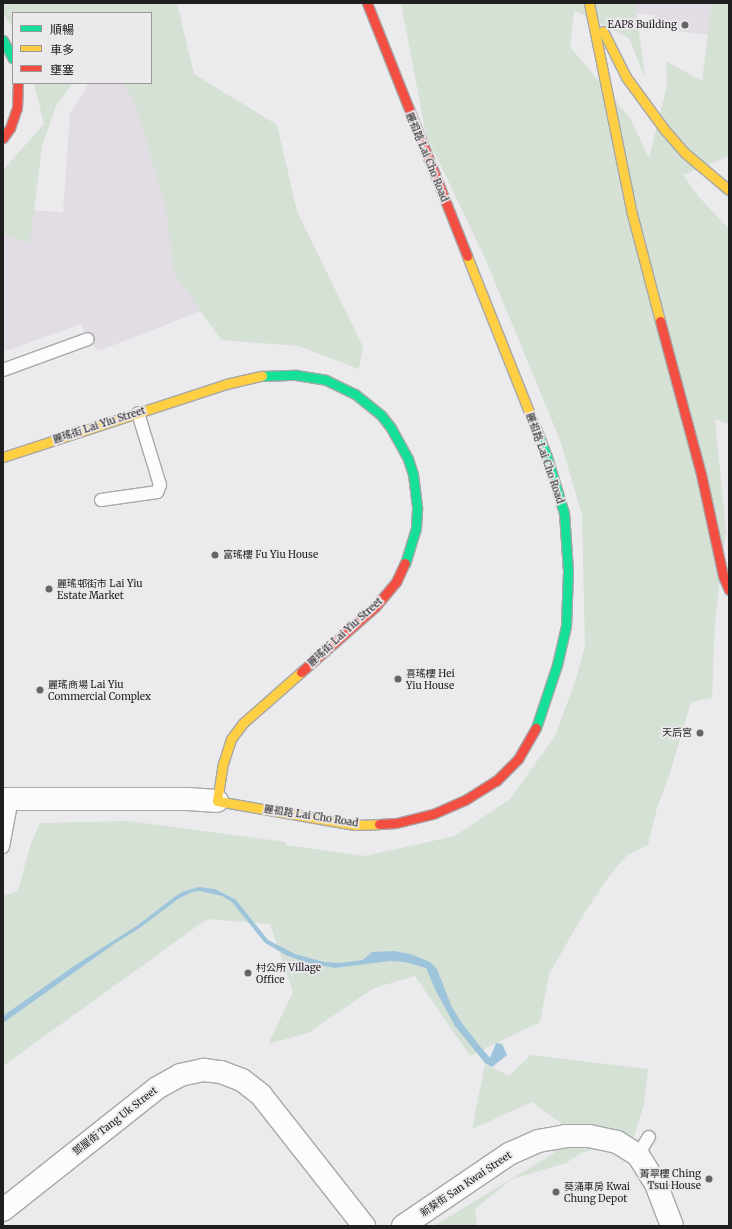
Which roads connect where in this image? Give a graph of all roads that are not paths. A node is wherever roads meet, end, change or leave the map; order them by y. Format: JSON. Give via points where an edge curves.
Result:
{"nodes":[{"id":1,"x":366,"y":3,"type":"edge"},
{"id":2,"x":590,"y":3,"type":"edge"},
{"id":3,"x":3,"y":40,"type":"edge"},
{"id":4,"x":12,"y":57,"type":"edge"},
{"id":5,"x":18,"y":84,"type":"edge"},
{"id":6,"x":3,"y":138,"type":"edge"},
{"id":7,"x":729,"y":190,"type":"edge"},
{"id":8,"x":88,"y":339,"type":"dead end"},
{"id":9,"x":3,"y":370,"type":"edge"},
{"id":10,"x":138,"y":413,"type":"junction"},
{"id":11,"x":3,"y":457,"type":"edge"},
{"id":12,"x":101,"y":500,"type":"dead end"},
{"id":13,"x":729,"y":590,"type":"edge"},
{"id":14,"x":8,"y":799,"type":"edge"},
{"id":15,"x":218,"y":802,"type":"junction"},
{"id":16,"x":4,"y":844,"type":"edge"},
{"id":17,"x":3,"y":1210,"type":"edge"},
{"id":18,"x":364,"y":1226,"type":"edge"},
{"id":19,"x":404,"y":1226,"type":"edge"},
{"id":20,"x":672,"y":1226,"type":"edge"}],
"edges":[{"from":1,"to":15,"type":"street","name":"麗祖路 Lai Cho Road","via":[[546,457],[564,513],[568,586],[566,626],[552,682],[537,726],[518,759],[496,781],[465,800],[433,814],[396,823],[355,825]]},
{"from":2,"to":7,"type":"street","via":[[626,77],[664,129],[685,152]]},
{"from":2,"to":13,"type":"street","via":[[632,214],[701,474],[723,576]]},
{"from":3,"to":4,"type":"street"},
{"from":5,"to":6,"type":"street","via":[[17,108],[10,128]]},
{"from":8,"to":9,"type":"lane"},
{"from":10,"to":11,"type":"street","name":"麗瑤街 Lai Yiu Street"},
{"from":10,"to":12,"type":"lane","via":[[160,485],[157,492],[151,495]]},
{"from":10,"to":15,"type":"street","name":"麗瑤街 Lai Yiu Street","via":[[245,379],[279,374],[326,380],[355,394],[381,415],[401,444],[413,474],[417,509],[416,528],[409,556],[396,582],[375,607],[243,723],[231,739],[223,763]]},
{"from":14,"to":15,"type":"street","name":"麗祖路 Lai Cho Road","via":[[188,799]]},
{"from":14,"to":16,"type":"lane"},
{"from":17,"to":18,"type":"street","name":"鄧屋街 Tang Uk Street","via":[[157,1088],[180,1076],[204,1070],[221,1072],[242,1080],[261,1095]]},
{"from":19,"to":20,"type":"street","name":"新葵街 San Kwai Street","via":[[508,1154],[538,1141],[565,1136],[589,1136],[644,1146]]}]}
